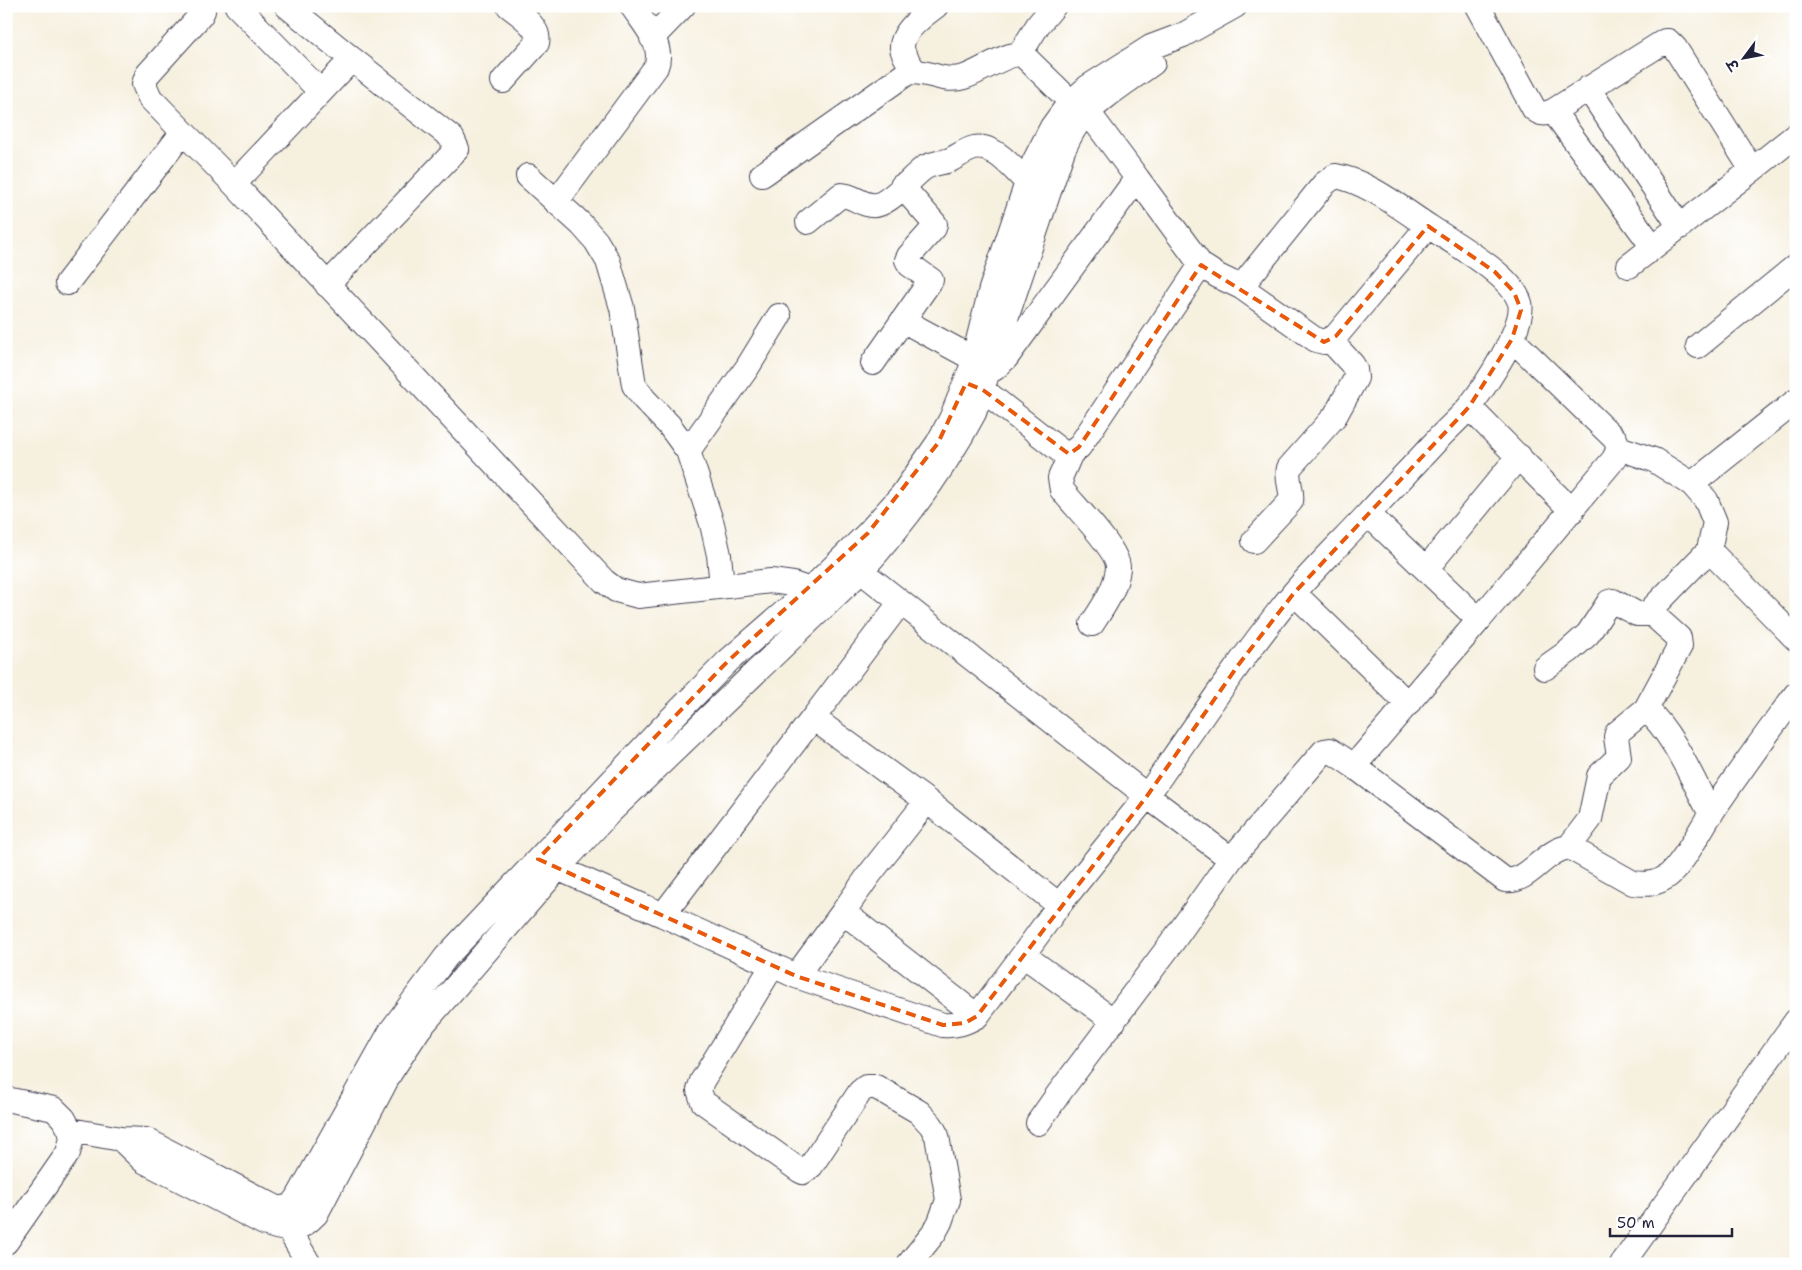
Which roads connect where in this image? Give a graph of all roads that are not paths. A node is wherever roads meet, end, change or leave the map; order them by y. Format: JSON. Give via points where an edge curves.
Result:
{"nodes":[{"id":1,"x":237,"y":6,"type":"edge"},
{"id":2,"x":287,"y":6,"type":"edge"},
{"id":3,"x":509,"y":6,"type":"edge"},
{"id":4,"x":632,"y":6,"type":"edge"},
{"id":5,"x":683,"y":6,"type":"edge"},
{"id":6,"x":936,"y":6,"type":"edge"},
{"id":7,"x":1054,"y":6,"type":"edge"},
{"id":8,"x":1235,"y":6,"type":"edge"},
{"id":9,"x":1478,"y":6,"type":"edge"},
{"id":10,"x":205,"y":8,"type":"edge"},
{"id":11,"x":652,"y":38,"type":"junction"},
{"id":12,"x":1020,"y":54,"type":"junction"},
{"id":13,"x":352,"y":59,"type":"junction"},
{"id":14,"x":915,"y":72,"type":"junction"},
{"id":15,"x":504,"y":81,"type":"dead end"},
{"id":16,"x":1588,"y":88,"type":"junction"},
{"id":17,"x":320,"y":92,"type":"junction"},
{"id":18,"x":1080,"y":107,"type":"junction"},
{"id":19,"x":1553,"y":111,"type":"junction"},
{"id":20,"x":183,"y":132,"type":"junction"},
{"id":21,"x":1796,"y":135,"type":"edge"},
{"id":22,"x":1752,"y":170,"type":"junction"},
{"id":23,"x":762,"y":175,"type":"dead end"},
{"id":24,"x":528,"y":176,"type":"dead end"},
{"id":25,"x":1137,"y":178,"type":"junction"},
{"id":26,"x":1027,"y":182,"type":"junction"},
{"id":27,"x":234,"y":184,"type":"junction"},
{"id":28,"x":902,"y":186,"type":"junction"},
{"id":29,"x":556,"y":202,"type":"junction"},
{"id":30,"x":808,"y":222,"type":"dead end"},
{"id":31,"x":1428,"y":226,"type":"junction"},
{"id":32,"x":1680,"y":227,"type":"junction"},
{"id":33,"x":1653,"y":247,"type":"junction"},
{"id":34,"x":1201,"y":265,"type":"junction"},
{"id":35,"x":1629,"y":266,"type":"dead end"},
{"id":36,"x":1796,"y":266,"type":"edge"},
{"id":37,"x":67,"y":283,"type":"dead end"},
{"id":38,"x":327,"y":284,"type":"junction"},
{"id":39,"x":1241,"y":287,"type":"junction"},
{"id":40,"x":779,"y":316,"type":"dead end"},
{"id":41,"x":904,"y":321,"type":"junction"},
{"id":42,"x":1512,"y":339,"type":"junction"},
{"id":43,"x":1330,"y":340,"type":"junction"},
{"id":44,"x":1698,"y":346,"type":"dead end"},
{"id":45,"x":874,"y":363,"type":"dead end"},
{"id":46,"x":978,"y":377,"type":"junction"},
{"id":47,"x":1796,"y":401,"type":"edge"},
{"id":48,"x":1469,"y":407,"type":"junction"},
{"id":49,"x":1619,"y":448,"type":"junction"},
{"id":50,"x":688,"y":451,"type":"junction"},
{"id":51,"x":1071,"y":454,"type":"junction"},
{"id":52,"x":1518,"y":456,"type":"junction"},
{"id":53,"x":1692,"y":484,"type":"junction"},
{"id":54,"x":1572,"y":510,"type":"junction"},
{"id":55,"x":1368,"y":514,"type":"junction"},
{"id":56,"x":1254,"y":541,"type":"dead end"},
{"id":57,"x":1709,"y":550,"type":"junction"},
{"id":58,"x":1426,"y":569,"type":"junction"},
{"id":59,"x":861,"y":571,"type":"junction"},
{"id":60,"x":722,"y":586,"type":"junction"},
{"id":61,"x":811,"y":589,"type":"junction"},
{"id":62,"x":1294,"y":594,"type":"junction"},
{"id":63,"x":832,"y":599,"type":"junction"},
{"id":64,"x":900,"y":603,"type":"junction"},
{"id":65,"x":1650,"y":612,"type":"junction"},
{"id":66,"x":1479,"y":620,"type":"junction"},
{"id":67,"x":1092,"y":624,"type":"dead end"},
{"id":68,"x":1796,"y":639,"type":"edge"},
{"id":69,"x":1545,"y":668,"type":"dead end"},
{"id":70,"x":695,"y":694,"type":"junction"},
{"id":71,"x":1796,"y":694,"type":"edge"},
{"id":72,"x":1408,"y":704,"type":"junction"},
{"id":73,"x":1646,"y":709,"type":"junction"},
{"id":74,"x":716,"y":711,"type":"junction"},
{"id":75,"x":813,"y":718,"type":"junction"},
{"id":76,"x":1354,"y":766,"type":"junction"},
{"id":77,"x":1147,"y":796,"type":"junction"},
{"id":78,"x":927,"y":801,"type":"junction"},
{"id":79,"x":1711,"y":814,"type":"junction"},
{"id":80,"x":1569,"y":847,"type":"junction"},
{"id":81,"x":1231,"y":858,"type":"junction"},
{"id":82,"x":548,"y":864,"type":"junction"},
{"id":83,"x":1059,"y":905,"type":"junction"},
{"id":84,"x":843,"y":912,"type":"junction"},
{"id":85,"x":663,"y":915,"type":"junction"},
{"id":86,"x":1023,"y":955,"type":"junction"},
{"id":87,"x":766,"y":976,"type":"junction"},
{"id":88,"x":796,"y":976,"type":"junction"},
{"id":89,"x":976,"y":1016,"type":"junction"},
{"id":90,"x":1114,"y":1021,"type":"junction"},
{"id":91,"x":1796,"y":1021,"type":"edge"},
{"id":92,"x":6,"y":1099,"type":"edge"},
{"id":93,"x":1038,"y":1123,"type":"dead end"},
{"id":94,"x":70,"y":1130,"type":"junction"},
{"id":95,"x":286,"y":1219,"type":"junction"},
{"id":96,"x":6,"y":1242,"type":"edge"},
{"id":97,"x":309,"y":1264,"type":"edge"},
{"id":98,"x":909,"y":1264,"type":"edge"},
{"id":99,"x":1622,"y":1264,"type":"edge"}],
"edges":[{"from":1,"to":17,"type":"street"},
{"from":2,"to":13,"type":"street"},
{"from":3,"to":15,"type":"street","via":[[532,27],[538,38]]},
{"from":4,"to":11,"type":"street"},
{"from":5,"to":11,"type":"street"},
{"from":6,"to":14,"type":"street","via":[[916,22],[902,44]]},
{"from":7,"to":12,"type":"street"},
{"from":8,"to":18,"type":"street","via":[[1183,34],[1157,60]]},
{"from":9,"to":19,"type":"street","via":[[1534,108],[1543,114]]},
{"from":10,"to":20,"type":"street","via":[[147,74],[144,84],[150,98]]},
{"from":11,"to":29,"type":"street","via":[[659,53],[656,67]]},
{"from":12,"to":14,"type":"street","via":[[955,80]]},
{"from":12,"to":18,"type":"street"},
{"from":13,"to":17,"type":"street"},
{"from":13,"to":38,"type":"street","via":[[452,138],[456,149]]},
{"from":14,"to":23,"type":"street","via":[[907,73]]},
{"from":16,"to":19,"type":"street"},
{"from":16,"to":22,"type":"street","via":[[1668,41]]},
{"from":16,"to":32,"type":"street"},
{"from":17,"to":27,"type":"street"},
{"from":18,"to":25,"type":"street"},
{"from":18,"to":26,"type":"street","via":[[1052,127]]},
{"from":18,"to":46,"type":"street"},
{"from":19,"to":33,"type":"street"},
{"from":20,"to":27,"type":"street"},
{"from":20,"to":37,"type":"street"},
{"from":21,"to":22,"type":"street"},
{"from":22,"to":32,"type":"street"},
{"from":24,"to":29,"type":"street"},
{"from":25,"to":34,"type":"street"},
{"from":25,"to":46,"type":"street","via":[[1006,358]]},
{"from":26,"to":28,"type":"street","via":[[995,152],[980,147],[930,164]]},
{"from":26,"to":46,"type":"street","via":[[991,290]]},
{"from":27,"to":38,"type":"street"},
{"from":28,"to":30,"type":"street","via":[[891,198],[878,205],[841,195]]},
{"from":28,"to":41,"type":"street","via":[[935,224],[907,259],[931,280]]},
{"from":29,"to":50,"type":"street","via":[[596,240],[608,261],[622,308],[634,385]]},
{"from":31,"to":39,"type":"street","via":[[1360,183],[1335,176],[1324,184]]},
{"from":31,"to":42,"type":"street","via":[[1495,272],[1514,292],[1521,310]]},
{"from":31,"to":43,"type":"street"},
{"from":32,"to":33,"type":"street"},
{"from":33,"to":35,"type":"street"},
{"from":34,"to":39,"type":"street"},
{"from":34,"to":51,"type":"street","via":[[1079,447]]},
{"from":36,"to":44,"type":"street"},
{"from":38,"to":60,"type":"street","via":[[604,581],[616,590],[638,596]]},
{"from":39,"to":43,"type":"street","via":[[1316,340]]},
{"from":40,"to":50,"type":"street","via":[[747,368]]},
{"from":41,"to":45,"type":"street"},
{"from":41,"to":46,"type":"street"},
{"from":42,"to":48,"type":"street"},
{"from":42,"to":49,"type":"street","via":[[1614,439]]},
{"from":43,"to":56,"type":"street","via":[[1352,364],[1356,378],[1335,416],[1289,468],[1291,501]]},
{"from":46,"to":51,"type":"street","via":[[1062,452]]},
{"from":46,"to":59,"type":"street","via":[[974,413],[959,442],[886,544]]},
{"from":46,"to":61,"type":"street","via":[[902,495]]},
{"from":47,"to":53,"type":"street"},
{"from":48,"to":52,"type":"street"},
{"from":48,"to":55,"type":"street"},
{"from":49,"to":53,"type":"street","via":[[1654,460]]},
{"from":49,"to":54,"type":"street","via":[[1614,459]]},
{"from":50,"to":60,"type":"street","via":[[712,524]]},
{"from":51,"to":67,"type":"street","via":[[1060,478],[1062,490],[1110,548],[1118,563],[1114,586]]},
{"from":52,"to":54,"type":"street"},
{"from":52,"to":58,"type":"street"},
{"from":53,"to":57,"type":"street","via":[[1706,500],[1715,522]]},
{"from":54,"to":66,"type":"street"},
{"from":55,"to":58,"type":"street"},
{"from":55,"to":62,"type":"street"},
{"from":57,"to":65,"type":"street"},
{"from":57,"to":68,"type":"street"},
{"from":58,"to":66,"type":"street"},
{"from":59,"to":63,"type":"street"},
{"from":59,"to":64,"type":"street"},
{"from":60,"to":61,"type":"street","via":[[771,581]]},
{"from":61,"to":63,"type":"street"},
{"from":61,"to":70,"type":"street"},
{"from":62,"to":72,"type":"street"},
{"from":62,"to":77,"type":"street","via":[[1238,664]]},
{"from":63,"to":74,"type":"street"},
{"from":64,"to":75,"type":"street"},
{"from":64,"to":77,"type":"street"},
{"from":65,"to":69,"type":"street","via":[[1637,614],[1613,600],[1609,602],[1588,634]]},
{"from":65,"to":73,"type":"street","via":[[1678,638],[1680,646]]},
{"from":66,"to":72,"type":"street"},
{"from":70,"to":74,"type":"street"},
{"from":70,"to":82,"type":"street"},
{"from":71,"to":79,"type":"street"},
{"from":72,"to":76,"type":"street"},
{"from":73,"to":79,"type":"street","via":[[1670,737]]},
{"from":73,"to":80,"type":"street","via":[[1617,733],[1619,757],[1599,776],[1590,819]]},
{"from":74,"to":82,"type":"street","via":[[610,812]]},
{"from":75,"to":78,"type":"street"},
{"from":75,"to":85,"type":"street"},
{"from":76,"to":80,"type":"street","via":[[1505,880],[1519,879],[1547,856]]},
{"from":76,"to":81,"type":"street","via":[[1330,750],[1324,751]]},
{"from":77,"to":81,"type":"street"},
{"from":77,"to":83,"type":"street"},
{"from":78,"to":83,"type":"street"},
{"from":78,"to":84,"type":"street"},
{"from":79,"to":80,"type":"street","via":[[1676,867],[1668,876],[1654,883],[1633,883]]},
{"from":81,"to":90,"type":"street"},
{"from":82,"to":85,"type":"street"},
{"from":82,"to":95,"type":"street","via":[[419,1029],[390,1073],[316,1214],[299,1228]]},
{"from":83,"to":86,"type":"street"},
{"from":84,"to":88,"type":"street"},
{"from":84,"to":89,"type":"street"},
{"from":85,"to":87,"type":"street"},
{"from":86,"to":89,"type":"street"},
{"from":86,"to":90,"type":"street"},
{"from":87,"to":88,"type":"street"},
{"from":87,"to":98,"type":"street","via":[[702,1081],[699,1090],[703,1102],[803,1172],[811,1166],[866,1087],[876,1087],[919,1112],[937,1136],[948,1200],[934,1233]]},
{"from":88,"to":89,"type":"street","via":[[943,1025],[965,1023]]},
{"from":90,"to":93,"type":"street"},
{"from":91,"to":99,"type":"street"},
{"from":92,"to":94,"type":"street","via":[[54,1109]]},
{"from":94,"to":95,"type":"street","via":[[122,1138],[144,1161],[264,1224],[277,1228]]},
{"from":94,"to":96,"type":"street","via":[[72,1138],[68,1153]]},
{"from":95,"to":97,"type":"street"}]}
